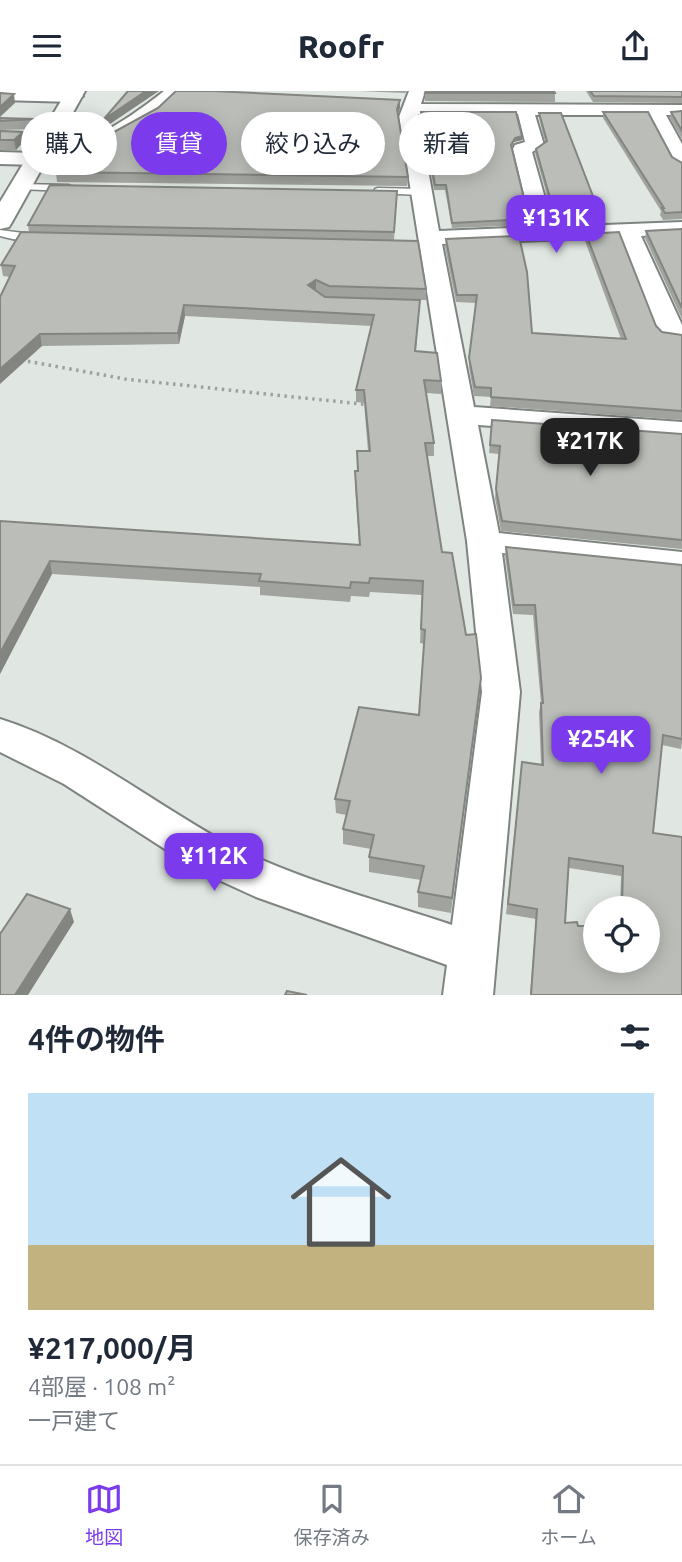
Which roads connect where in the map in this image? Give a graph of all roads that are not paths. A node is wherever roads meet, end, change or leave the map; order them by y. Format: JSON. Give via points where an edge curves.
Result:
{"nodes":[{"id":1,"x":174,"y":91,"type":"edge"},
{"id":2,"x":585,"y":91,"type":"edge"},
{"id":3,"x":75,"y":93,"type":"edge"},
{"id":4,"x":0,"y":94,"type":"edge"},
{"id":5,"x":409,"y":100,"type":"edge"},
{"id":6,"x":525,"y":110,"type":"junction"},
{"id":7,"x":592,"y":110,"type":"junction"},
{"id":8,"x":655,"y":110,"type":"junction"},
{"id":9,"x":682,"y":110,"type":"edge"},
{"id":10,"x":64,"y":112,"type":"edge"},
{"id":11,"x":117,"y":130,"type":"edge"},
{"id":12,"x":0,"y":135,"type":"edge"},
{"id":13,"x":21,"y":140,"type":"edge"},
{"id":14,"x":21,"y":152,"type":"edge"},
{"id":15,"x":0,"y":158,"type":"edge"},
{"id":16,"x":682,"y":162,"type":"edge"},
{"id":17,"x":27,"y":175,"type":"edge"},
{"id":18,"x":20,"y":187,"type":"junction"},
{"id":19,"x":82,"y":188,"type":"edge"},
{"id":20,"x":365,"y":191,"type":"edge"},
{"id":21,"x":421,"y":192,"type":"junction"},
{"id":22,"x":0,"y":222,"type":"edge"},
{"id":23,"x":682,"y":228,"type":"edge"},
{"id":24,"x":628,"y":230,"type":"junction"},
{"id":25,"x":0,"y":233,"type":"edge"},
{"id":26,"x":544,"y":234,"type":"junction"},
{"id":27,"x":49,"y":238,"type":"edge"},
{"id":28,"x":425,"y":243,"type":"junction"},
{"id":29,"x":682,"y":333,"type":"edge"},
{"id":30,"x":461,"y":415,"type":"junction"},
{"id":31,"x":682,"y":431,"type":"edge"},
{"id":32,"x":484,"y":541,"type":"junction"},
{"id":33,"x":682,"y":562,"type":"edge"},
{"id":34,"x":0,"y":734,"type":"edge"},
{"id":35,"x":470,"y":974,"type":"edge"}],
"edges":[{"from":1,"to":11,"type":"street"},
{"from":2,"to":7,"type":"street"},
{"from":3,"to":4,"type":"main road"},
{"from":3,"to":10,"type":"main road"},
{"from":5,"to":6,"type":"street"},
{"from":5,"to":21,"type":"street"},
{"from":6,"to":7,"type":"street"},
{"from":6,"to":26,"type":"street","via":[[535,145],[522,149]]},
{"from":7,"to":8,"type":"street"},
{"from":8,"to":9,"type":"street"},
{"from":8,"to":16,"type":"street"},
{"from":12,"to":13,"type":"lane"},
{"from":14,"to":15,"type":"street"},
{"from":17,"to":18,"type":"main road"},
{"from":18,"to":19,"type":"lane"},
{"from":18,"to":22,"type":"main road"},
{"from":20,"to":21,"type":"lane"},
{"from":21,"to":28,"type":"street"},
{"from":23,"to":24,"type":"street"},
{"from":24,"to":26,"type":"street"},
{"from":24,"to":29,"type":"street","via":[[670,332]]},
{"from":25,"to":27,"type":"lane"},
{"from":26,"to":28,"type":"street"},
{"from":28,"to":30,"type":"street","via":[[434,306]]},
{"from":30,"to":31,"type":"street"},
{"from":30,"to":32,"type":"street"},
{"from":32,"to":33,"type":"street"},
{"from":32,"to":35,"type":"street","via":[[502,692]]},
{"from":34,"to":35,"type":"street","via":[[79,773],[215,858]]}]}
